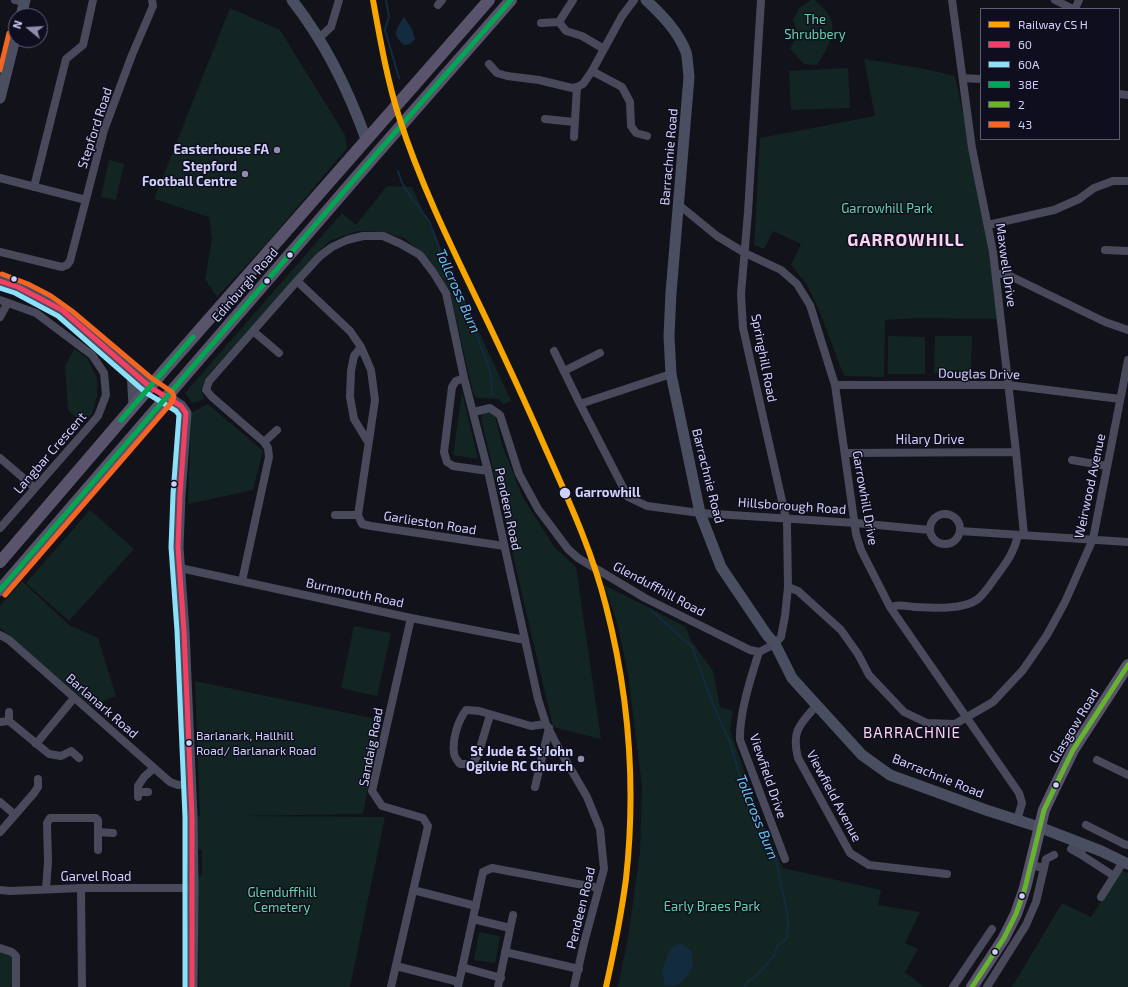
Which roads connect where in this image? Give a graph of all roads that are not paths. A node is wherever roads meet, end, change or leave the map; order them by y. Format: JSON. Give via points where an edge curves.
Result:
{"nodes":[{"id":1,"x":93,"y":0,"type":"edge"},
{"id":2,"x":152,"y":0,"type":"edge"},
{"id":3,"x":292,"y":0,"type":"edge"},
{"id":4,"x":339,"y":0,"type":"edge"},
{"id":5,"x":489,"y":0,"type":"edge"},
{"id":6,"x":511,"y":0,"type":"edge"},
{"id":7,"x":573,"y":0,"type":"edge"},
{"id":8,"x":634,"y":0,"type":"edge"},
{"id":9,"x":646,"y":0,"type":"edge"},
{"id":10,"x":761,"y":0,"type":"edge"},
{"id":11,"x":952,"y":0,"type":"edge"},
{"id":12,"x":1055,"y":0,"type":"edge"},
{"id":13,"x":1072,"y":8,"type":"edge"},
{"id":14,"x":559,"y":22,"type":"junction"},
{"id":15,"x":541,"y":23,"type":"dead end"},
{"id":16,"x":319,"y":38,"type":"junction"},
{"id":17,"x":13,"y":48,"type":"edge"},
{"id":18,"x":604,"y":49,"type":"junction"},
{"id":19,"x":489,"y":64,"type":"dead end"},
{"id":20,"x":592,"y":71,"type":"junction"},
{"id":21,"x":963,"y":78,"type":"junction"},
{"id":22,"x":980,"y":79,"type":"edge"},
{"id":23,"x":577,"y":87,"type":"junction"},
{"id":24,"x":0,"y":98,"type":"edge"},
{"id":25,"x":545,"y":119,"type":"dead end"},
{"id":26,"x":574,"y":122,"type":"junction"},
{"id":27,"x":647,"y":136,"type":"dead end"},
{"id":28,"x":574,"y":137,"type":"dead end"},
{"id":29,"x":366,"y":139,"type":"junction"},
{"id":30,"x":378,"y":152,"type":"junction"},
{"id":31,"x":0,"y":178,"type":"edge"},
{"id":32,"x":1128,"y":181,"type":"edge"},
{"id":33,"x":34,"y":187,"type":"junction"},
{"id":34,"x":86,"y":200,"type":"junction"},
{"id":35,"x":679,"y":205,"type":"junction"},
{"id":36,"x":988,"y":225,"type":"junction"},
{"id":37,"x":1105,"y":250,"type":"dead end"},
{"id":38,"x":0,"y":252,"type":"edge"},
{"id":39,"x":1128,"y":252,"type":"edge"},
{"id":40,"x":745,"y":253,"type":"junction"},
{"id":41,"x":996,"y":274,"type":"junction"},
{"id":42,"x":0,"y":281,"type":"edge"},
{"id":43,"x":297,"y":282,"type":"junction"},
{"id":44,"x":4,"y":302,"type":"edge"},
{"id":45,"x":218,"y":308,"type":"junction"},
{"id":46,"x":0,"y":317,"type":"edge"},
{"id":47,"x":233,"y":321,"type":"junction"},
{"id":48,"x":1128,"y":330,"type":"edge"},
{"id":49,"x":253,"y":331,"type":"junction"},
{"id":50,"x":361,"y":347,"type":"junction"},
{"id":51,"x":554,"y":351,"type":"dead end"},
{"id":52,"x":279,"y":353,"type":"dead end"},
{"id":53,"x":600,"y":353,"type":"dead end"},
{"id":54,"x":1128,"y":360,"type":"edge"},
{"id":55,"x":564,"y":370,"type":"junction"},
{"id":56,"x":132,"y":371,"type":"junction"},
{"id":57,"x":671,"y":374,"type":"junction"},
{"id":58,"x":464,"y":378,"type":"junction"},
{"id":59,"x":835,"y":385,"type":"junction"},
{"id":60,"x":1008,"y":385,"type":"junction"},
{"id":61,"x":150,"y":386,"type":"junction"},
{"id":62,"x":167,"y":397,"type":"junction"},
{"id":63,"x":1120,"y":399,"type":"junction"},
{"id":64,"x":580,"y":404,"type":"junction"},
{"id":65,"x":134,"y":406,"type":"junction"},
{"id":66,"x":474,"y":412,"type":"junction"},
{"id":67,"x":277,"y":430,"type":"dead end"},
{"id":68,"x":264,"y":442,"type":"junction"},
{"id":69,"x":368,"y":442,"type":"junction"},
{"id":70,"x":845,"y":452,"type":"junction"},
{"id":71,"x":1016,"y":452,"type":"junction"},
{"id":72,"x":0,"y":458,"type":"edge"},
{"id":73,"x":1072,"y":460,"type":"dead end"},
{"id":74,"x":1107,"y":466,"type":"junction"},
{"id":75,"x":488,"y":470,"type":"junction"},
{"id":76,"x":35,"y":488,"type":"junction"},
{"id":77,"x":700,"y":512,"type":"junction"},
{"id":78,"x":334,"y":515,"type":"dead end"},
{"id":79,"x":358,"y":515,"type":"junction"},
{"id":80,"x":786,"y":518,"type":"junction"},
{"id":81,"x":856,"y":523,"type":"junction"},
{"id":82,"x":0,"y":528,"type":"edge"},
{"id":83,"x":930,"y":530,"type":"junction"},
{"id":84,"x":960,"y":531,"type":"junction"},
{"id":85,"x":1021,"y":535,"type":"junction"},
{"id":86,"x":1093,"y":539,"type":"junction"},
{"id":87,"x":1128,"y":542,"type":"edge"},
{"id":88,"x":504,"y":546,"type":"junction"},
{"id":89,"x":0,"y":562,"type":"edge"},
{"id":90,"x":180,"y":568,"type":"junction"},
{"id":91,"x":242,"y":581,"type":"junction"},
{"id":92,"x":788,"y":587,"type":"junction"},
{"id":93,"x":0,"y":590,"type":"edge"},
{"id":94,"x":890,"y":607,"type":"junction"},
{"id":95,"x":411,"y":618,"type":"junction"},
{"id":96,"x":0,"y":635,"type":"edge"},
{"id":97,"x":525,"y":640,"type":"junction"},
{"id":98,"x":775,"y":644,"type":"junction"},
{"id":99,"x":759,"y":652,"type":"junction"},
{"id":100,"x":1128,"y":665,"type":"edge"},
{"id":101,"x":74,"y":698,"type":"junction"},
{"id":102,"x":817,"y":705,"type":"junction"},
{"id":103,"x":9,"y":712,"type":"dead end"},
{"id":104,"x":490,"y":715,"type":"junction"},
{"id":105,"x":966,"y":717,"type":"junction"},
{"id":106,"x":9,"y":721,"type":"junction"},
{"id":107,"x":0,"y":722,"type":"edge"},
{"id":108,"x":547,"y":726,"type":"junction"},
{"id":109,"x":36,"y":744,"type":"junction"},
{"id":110,"x":79,"y":758,"type":"dead end"},
{"id":111,"x":1097,"y":760,"type":"dead end"},
{"id":112,"x":154,"y":768,"type":"junction"},
{"id":113,"x":1128,"y":775,"type":"edge"},
{"id":114,"x":38,"y":779,"type":"dead end"},
{"id":115,"x":191,"y":783,"type":"junction"},
{"id":116,"x":535,"y":787,"type":"dead end"},
{"id":117,"x":148,"y":792,"type":"dead end"},
{"id":118,"x":0,"y":802,"type":"edge"},
{"id":119,"x":14,"y":814,"type":"junction"},
{"id":120,"x":1017,"y":820,"type":"junction"},
{"id":121,"x":1086,"y":825,"type":"dead end"},
{"id":122,"x":1039,"y":826,"type":"junction"},
{"id":123,"x":0,"y":832,"type":"edge"},
{"id":124,"x":98,"y":832,"type":"junction"},
{"id":125,"x":113,"y":833,"type":"dead end"},
{"id":126,"x":1128,"y":845,"type":"edge"},
{"id":127,"x":1071,"y":849,"type":"dead end"},
{"id":128,"x":98,"y":850,"type":"dead end"},
{"id":129,"x":1083,"y":850,"type":"junction"},
{"id":130,"x":1054,"y":855,"type":"dead end"},
{"id":131,"x":785,"y":859,"type":"dead end"},
{"id":132,"x":1126,"y":863,"type":"edge"},
{"id":133,"x":1031,"y":865,"type":"junction"},
{"id":134,"x":1044,"y":868,"type":"junction"},
{"id":135,"x":947,"y":874,"type":"dead end"},
{"id":136,"x":1114,"y":876,"type":"junction"},
{"id":137,"x":81,"y":888,"type":"junction"},
{"id":138,"x":193,"y":888,"type":"junction"},
{"id":139,"x":599,"y":888,"type":"junction"},
{"id":140,"x":46,"y":889,"type":"junction"},
{"id":141,"x":0,"y":890,"type":"edge"},
{"id":142,"x":413,"y":890,"type":"junction"},
{"id":143,"x":1101,"y":896,"type":"dead end"},
{"id":144,"x":476,"y":906,"type":"junction"},
{"id":145,"x":513,"y":916,"type":"dead end"},
{"id":146,"x":473,"y":919,"type":"junction"},
{"id":147,"x":510,"y":928,"type":"junction"},
{"id":148,"x":992,"y":929,"type":"dead end"},
{"id":149,"x":0,"y":948,"type":"edge"},
{"id":150,"x":506,"y":952,"type":"junction"},
{"id":151,"x":396,"y":966,"type":"junction"},
{"id":152,"x":462,"y":967,"type":"junction"},
{"id":153,"x":578,"y":969,"type":"junction"},
{"id":154,"x":501,"y":978,"type":"junction"},
{"id":155,"x":458,"y":984,"type":"edge"},
{"id":156,"x":16,"y":987,"type":"edge"},
{"id":157,"x":82,"y":987,"type":"edge"},
{"id":158,"x":192,"y":987,"type":"edge"},
{"id":159,"x":391,"y":987,"type":"edge"},
{"id":160,"x":498,"y":987,"type":"edge"},
{"id":161,"x":574,"y":987,"type":"edge"},
{"id":162,"x":953,"y":987,"type":"edge"},
{"id":163,"x":973,"y":987,"type":"edge"},
{"id":164,"x":988,"y":987,"type":"edge"}],
"edges":[{"from":1,"to":33,"type":"street","via":[[83,45],[66,59]]},
{"from":2,"to":34,"type":"street","name":"Stepford Road","via":[[153,6],[104,130]]},
{"from":3,"to":16,"type":"main road"},
{"from":4,"to":16,"type":"street","via":[[331,27]]},
{"from":5,"to":29,"type":"main road","name":"Edinburgh Road"},
{"from":6,"to":30,"type":"main road","name":"Edinburgh Road"},
{"from":7,"to":14,"type":"street"},
{"from":8,"to":18,"type":"street"},
{"from":9,"to":35,"type":"main road","name":"Barrachnie Road","via":[[675,31],[686,53],[689,77]]},
{"from":10,"to":40,"type":"street","name":"Springhill Road"},
{"from":11,"to":21,"type":"street","name":"Maxwell Drive"},
{"from":12,"to":13,"type":"street"},
{"from":14,"to":15,"type":"street"},
{"from":14,"to":18,"type":"street","via":[[566,31],[582,36]]},
{"from":16,"to":29,"type":"main road","via":[[344,85]]},
{"from":17,"to":24,"type":"main road"},
{"from":18,"to":20,"type":"street"},
{"from":19,"to":23,"type":"street","via":[[497,73],[506,76]]},
{"from":20,"to":23,"type":"street","via":[[583,84]]},
{"from":20,"to":27,"type":"street","via":[[622,87],[630,102],[631,126],[636,133]]},
{"from":21,"to":22,"type":"street"},
{"from":21,"to":36,"type":"street","name":"Maxwell Drive","via":[[972,148]]},
{"from":23,"to":26,"type":"street"},
{"from":25,"to":26,"type":"street"},
{"from":26,"to":28,"type":"street"},
{"from":29,"to":30,"type":"main road"},
{"from":29,"to":45,"type":"main road","name":"Edinburgh Road"},
{"from":30,"to":47,"type":"main road","name":"Edinburgh Road"},
{"from":31,"to":33,"type":"street"},
{"from":32,"to":36,"type":"street","via":[[1113,181],[1094,188],[1054,210]]},
{"from":33,"to":34,"type":"street"},
{"from":34,"to":38,"type":"street","name":"Stepford Road","via":[[70,261],[67,264],[62,267]]},
{"from":35,"to":40,"type":"street","name":"Garrowhill Drive","via":[[717,236]]},
{"from":35,"to":57,"type":"main road","name":"Barrachnie Road","via":[[671,293]]},
{"from":36,"to":41,"type":"street","name":"Maxwell Drive"},
{"from":37,"to":39,"type":"street"},
{"from":40,"to":59,"type":"street","name":"Garrowhill Drive","via":[[781,270],[797,284],[810,305]]},
{"from":40,"to":80,"type":"street","name":"Springhill Road","via":[[741,294],[743,328]]},
{"from":41,"to":48,"type":"street","via":[[1006,274],[1105,322]]},
{"from":41,"to":60,"type":"street","name":"Maxwell Drive"},
{"from":42,"to":56,"type":"main road","via":[[18,287],[62,310]]},
{"from":43,"to":49,"type":"street","name":"Pendeen Road"},
{"from":43,"to":50,"type":"street","via":[[350,331]]},
{"from":43,"to":58,"type":"street","name":"Pendeen Road","via":[[320,256],[332,246],[346,240],[363,236],[383,236],[401,244],[420,255],[446,293]]},
{"from":44,"to":46,"type":"street"},
{"from":44,"to":76,"type":"street","name":"Langbar Crescent","via":[[36,313],[92,355],[104,373],[106,395],[98,416]]},
{"from":45,"to":47,"type":"main road"},
{"from":45,"to":61,"type":"main road","name":"Edinburgh Road"},
{"from":47,"to":62,"type":"main road","name":"Edinburgh Road"},
{"from":49,"to":52,"type":"street"},
{"from":49,"to":68,"type":"street","name":"Pendeen Road","via":[[209,381],[206,390]]},
{"from":50,"to":69,"type":"street","via":[[371,370],[375,400]]},
{"from":50,"to":69,"type":"street","via":[[354,356],[350,396],[354,419]]},
{"from":51,"to":55,"type":"street","name":"Hillsborough Road"},
{"from":53,"to":55,"type":"street"},
{"from":54,"to":63,"type":"street","name":"Weirwood Avenue"},
{"from":55,"to":64,"type":"street","name":"Hillsborough Road"},
{"from":56,"to":61,"type":"main road"},
{"from":56,"to":65,"type":"main road"},
{"from":57,"to":64,"type":"street"},
{"from":57,"to":77,"type":"main road","name":"Barrachnie Road"},
{"from":58,"to":66,"type":"street","name":"Pendeen Road"},
{"from":58,"to":75,"type":"street","via":[[456,381],[452,387],[444,452],[447,462],[453,466]]},
{"from":59,"to":60,"type":"street","name":"Douglas Drive"},
{"from":59,"to":70,"type":"street","name":"Garrowhill Drive"},
{"from":60,"to":63,"type":"street","name":"Douglas Drive"},
{"from":60,"to":71,"type":"street","name":"Maxwell Drive"},
{"from":61,"to":62,"type":"main road"},
{"from":61,"to":65,"type":"main road","name":"Edinburgh Road"},
{"from":62,"to":90,"type":"main road","via":[[181,406],[186,413],[180,495]]},
{"from":62,"to":93,"type":"main road","name":"Edinburgh Road"},
{"from":63,"to":74,"type":"street","name":"Weirwood Avenue"},
{"from":64,"to":77,"type":"street","name":"Hillsborough Road","via":[[628,497],[647,506]]},
{"from":65,"to":89,"type":"main road","name":"Edinburgh Road"},
{"from":66,"to":75,"type":"street","name":"Pendeen Road"},
{"from":66,"to":99,"type":"street","name":"Glenduffhill Road","via":[[490,408],[500,415],[519,474],[538,509],[568,549],[578,558],[645,598],[740,646]]},
{"from":67,"to":68,"type":"street"},
{"from":68,"to":91,"type":"street","via":[[268,448],[269,458]]},
{"from":69,"to":79,"type":"street"},
{"from":70,"to":71,"type":"street","name":"Hilary Drive"},
{"from":70,"to":81,"type":"street","name":"Garrowhill Drive"},
{"from":71,"to":85,"type":"street","name":"Maxwell Drive"},
{"from":72,"to":76,"type":"street"},
{"from":73,"to":74,"type":"street"},
{"from":74,"to":86,"type":"street","name":"Weirwood Avenue"},
{"from":75,"to":88,"type":"street","name":"Pendeen Road"},
{"from":76,"to":82,"type":"street","name":"Langbar Crescent"},
{"from":77,"to":80,"type":"street","name":"Hillsborough Road"},
{"from":77,"to":98,"type":"main road","name":"Barrachnie Road","via":[[721,567]]},
{"from":78,"to":79,"type":"street"},
{"from":79,"to":88,"type":"street","name":"Garlieston Road","via":[[362,524],[371,526]]},
{"from":80,"to":81,"type":"street","name":"Hillsborough Road"},
{"from":80,"to":92,"type":"street","name":"Springhill Road"},
{"from":81,"to":83,"type":"street","name":"Hillsborough Road"},
{"from":81,"to":94,"type":"street","name":"Garrowhill Drive","via":[[856,534],[861,550]]},
{"from":83,"to":84,"type":"street","via":[[937,542],[947,544],[956,540]]},
{"from":83,"to":84,"type":"street","via":[[936,517],[946,514],[955,518]]},
{"from":84,"to":85,"type":"street"},
{"from":85,"to":86,"type":"street"},
{"from":85,"to":94,"type":"street","via":[[1007,563],[978,599],[970,604]]},
{"from":86,"to":87,"type":"street"},
{"from":86,"to":105,"type":"street","name":"Weirwood Avenue","via":[[1047,635],[1023,670],[993,702]]},
{"from":88,"to":97,"type":"street","name":"Pendeen Road"},
{"from":90,"to":91,"type":"street","name":"Burnmouth Road"},
{"from":90,"to":115,"type":"main road"},
{"from":91,"to":95,"type":"street","name":"Burnmouth Road"},
{"from":92,"to":98,"type":"street","name":"Springhill Road","via":[[781,637]]},
{"from":92,"to":105,"type":"street","name":"Weirwood Avenue","via":[[798,591],[841,630],[869,675],[904,712],[927,722],[955,724]]},
{"from":94,"to":105,"type":"street","name":"Garrowhill Drive"},
{"from":95,"to":97,"type":"street","name":"Burnmouth Road"},
{"from":95,"to":142,"type":"street","name":"Sandaig Road","via":[[372,791],[382,806],[423,818],[428,826]]},
{"from":96,"to":101,"type":"street","name":"Barlanark Road","via":[[9,640]]},
{"from":97,"to":108,"type":"street","name":"Pendeen Road"},
{"from":98,"to":99,"type":"street"},
{"from":98,"to":102,"type":"main road","name":"Barrachnie Road","via":[[792,678]]},
{"from":99,"to":131,"type":"street","name":"Viewfield Drive","via":[[740,728],[740,740]]},
{"from":100,"to":122,"type":"main road","name":"Glasgow Road","via":[[1074,750],[1044,810]]},
{"from":101,"to":109,"type":"street"},
{"from":101,"to":112,"type":"street","name":"Barlanark Road"},
{"from":102,"to":120,"type":"main road","name":"Barrachnie Road","via":[[862,755],[890,775]]},
{"from":102,"to":135,"type":"street","name":"Viewfield Avenue","via":[[802,721],[796,734],[795,745],[798,758],[850,853],[870,864]]},
{"from":103,"to":106,"type":"street"},
{"from":104,"to":104,"type":"street","via":[[466,710],[461,717],[455,737],[454,754],[460,764],[472,764],[478,755]]},
{"from":104,"to":108,"type":"street","via":[[531,726]]},
{"from":105,"to":120,"type":"street","name":"Garrowhill Drive","via":[[1020,793],[1022,803]]},
{"from":106,"to":107,"type":"street"},
{"from":106,"to":109,"type":"street"},
{"from":108,"to":116,"type":"street"},
{"from":108,"to":139,"type":"street","name":"Pendeen Road","via":[[587,797],[600,829],[604,869]]},
{"from":109,"to":110,"type":"street","via":[[49,754],[61,756],[70,751]]},
{"from":111,"to":113,"type":"street"},
{"from":112,"to":115,"type":"street","name":"Barlanark Road","via":[[170,782],[178,785]]},
{"from":112,"to":117,"type":"street","via":[[138,786],[138,794]]},
{"from":114,"to":119,"type":"street","via":[[38,787]]},
{"from":115,"to":138,"type":"main road"},
{"from":118,"to":119,"type":"street"},
{"from":119,"to":123,"type":"street"},
{"from":120,"to":122,"type":"main road","name":"Barrachnie Road"},
{"from":121,"to":126,"type":"street"},
{"from":122,"to":129,"type":"main road","name":"Barrachnie Road"},
{"from":122,"to":133,"type":"main road","name":"Glasgow Road"},
{"from":124,"to":125,"type":"street"},
{"from":124,"to":128,"type":"street"},
{"from":124,"to":140,"type":"street","via":[[96,818],[50,818],[47,823]]},
{"from":127,"to":129,"type":"street"},
{"from":129,"to":132,"type":"main road","name":"Barrachnie Road","via":[[1101,851]]},
{"from":129,"to":136,"type":"street"},
{"from":130,"to":134,"type":"street","via":[[1046,859]]},
{"from":132,"to":136,"type":"street"},
{"from":133,"to":134,"type":"street"},
{"from":133,"to":163,"type":"main road","name":"Glasgow Road","via":[[1012,923]]},
{"from":134,"to":164,"type":"street","via":[[1036,902],[1026,925]]},
{"from":136,"to":143,"type":"street"},
{"from":137,"to":138,"type":"street","name":"Garvel Road"},
{"from":137,"to":140,"type":"street","name":"Garvel Road"},
{"from":137,"to":157,"type":"street"},
{"from":138,"to":158,"type":"main road"},
{"from":139,"to":144,"type":"street","via":[[492,868],[483,872]]},
{"from":139,"to":153,"type":"street","name":"Pendeen Road"},
{"from":140,"to":141,"type":"street","name":"Garvel Road"},
{"from":142,"to":144,"type":"street"},
{"from":142,"to":151,"type":"street","name":"Sandaig Road"},
{"from":144,"to":146,"type":"street"},
{"from":145,"to":147,"type":"street"},
{"from":146,"to":147,"type":"street"},
{"from":146,"to":152,"type":"street"},
{"from":147,"to":150,"type":"street"},
{"from":148,"to":162,"type":"street"},
{"from":149,"to":156,"type":"street","via":[[16,956]]},
{"from":150,"to":153,"type":"street","name":"Pendeen Road"},
{"from":150,"to":154,"type":"street"},
{"from":151,"to":155,"type":"street"},
{"from":151,"to":159,"type":"street","name":"Sandaig Road"},
{"from":152,"to":154,"type":"street"},
{"from":152,"to":155,"type":"street"},
{"from":153,"to":161,"type":"street","name":"Pendeen Road"},
{"from":154,"to":160,"type":"street"}]}
